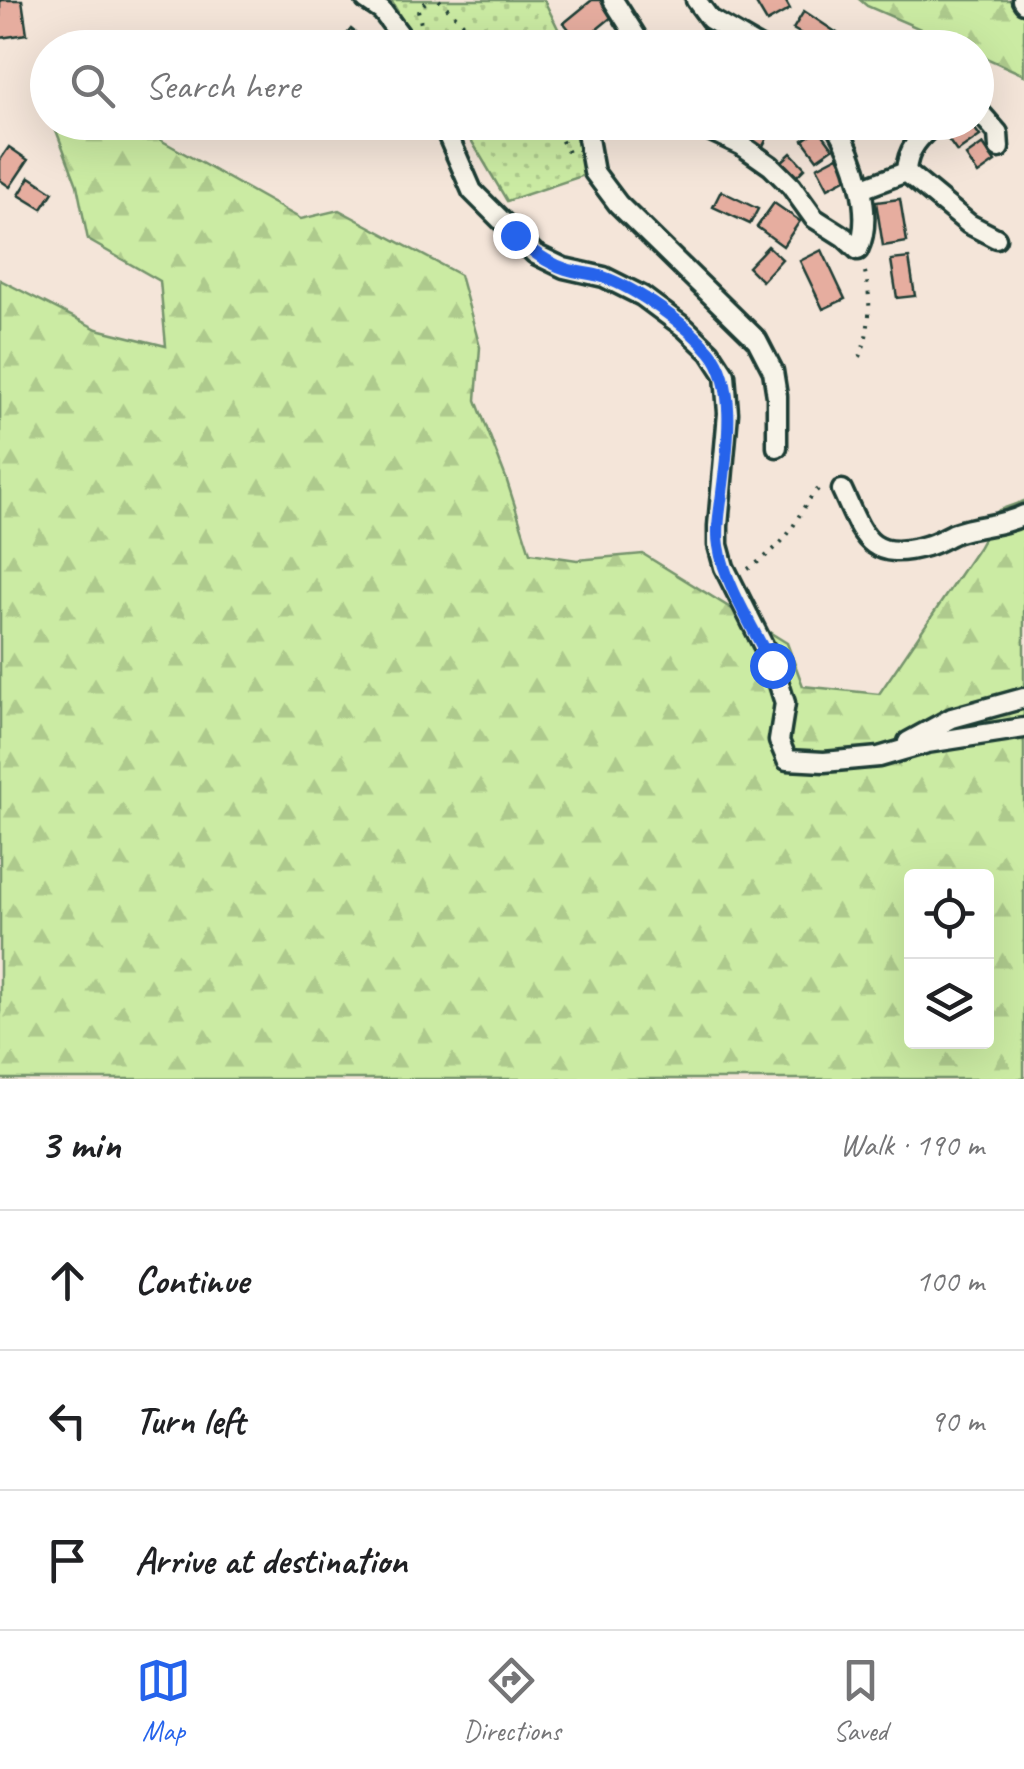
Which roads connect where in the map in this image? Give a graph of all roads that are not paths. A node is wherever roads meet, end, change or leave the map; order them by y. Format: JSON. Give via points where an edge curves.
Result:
{"nodes":[{"id":1,"x":366,"y":0,"type":"edge"},
{"id":2,"x":612,"y":0,"type":"edge"},
{"id":3,"x":696,"y":0,"type":"edge"},
{"id":4,"x":396,"y":30,"type":"edge"},
{"id":5,"x":631,"y":30,"type":"edge"},
{"id":6,"x":729,"y":30,"type":"edge"},
{"id":7,"x":994,"y":128,"type":"edge"},
{"id":8,"x":450,"y":140,"type":"edge"},
{"id":9,"x":588,"y":140,"type":"edge"},
{"id":10,"x":730,"y":140,"type":"edge"},
{"id":11,"x":845,"y":140,"type":"edge"},
{"id":12,"x":918,"y":140,"type":"edge"},
{"id":13,"x":1000,"y":148,"type":"dead end"},
{"id":14,"x":906,"y":172,"type":"junction"},
{"id":15,"x":861,"y":188,"type":"junction"},
{"id":16,"x":996,"y":238,"type":"dead end"},
{"id":17,"x":777,"y":447,"type":"dead end"},
{"id":18,"x":842,"y":490,"type":"road end"},
{"id":19,"x":1024,"y":515,"type":"edge"},
{"id":20,"x":1024,"y":698,"type":"edge"},
{"id":21,"x":1024,"y":728,"type":"edge"},
{"id":22,"x":879,"y":757,"type":"junction"}],
"edges":[{"from":1,"to":4,"type":"street"},
{"from":2,"to":5,"type":"street"},
{"from":3,"to":6,"type":"street"},
{"from":7,"to":13,"type":"street"},
{"from":8,"to":22,"type":"street","via":[[472,190],[535,254],[642,296],[710,352],[724,375],[728,413],[718,545],[781,690],[779,741],[788,760]]},
{"from":9,"to":17,"type":"street","via":[[594,172],[610,192],[757,340],[773,371]]},
{"from":10,"to":15,"type":"street","via":[[771,166],[814,218],[858,250]]},
{"from":11,"to":15,"type":"street"},
{"from":12,"to":14,"type":"street"},
{"from":14,"to":15,"type":"street"},
{"from":14,"to":16,"type":"street"},
{"from":18,"to":19,"type":"street","via":[[864,538],[895,551]]},
{"from":20,"to":22,"type":"street","via":[[952,718]]},
{"from":21,"to":22,"type":"street"}]}
